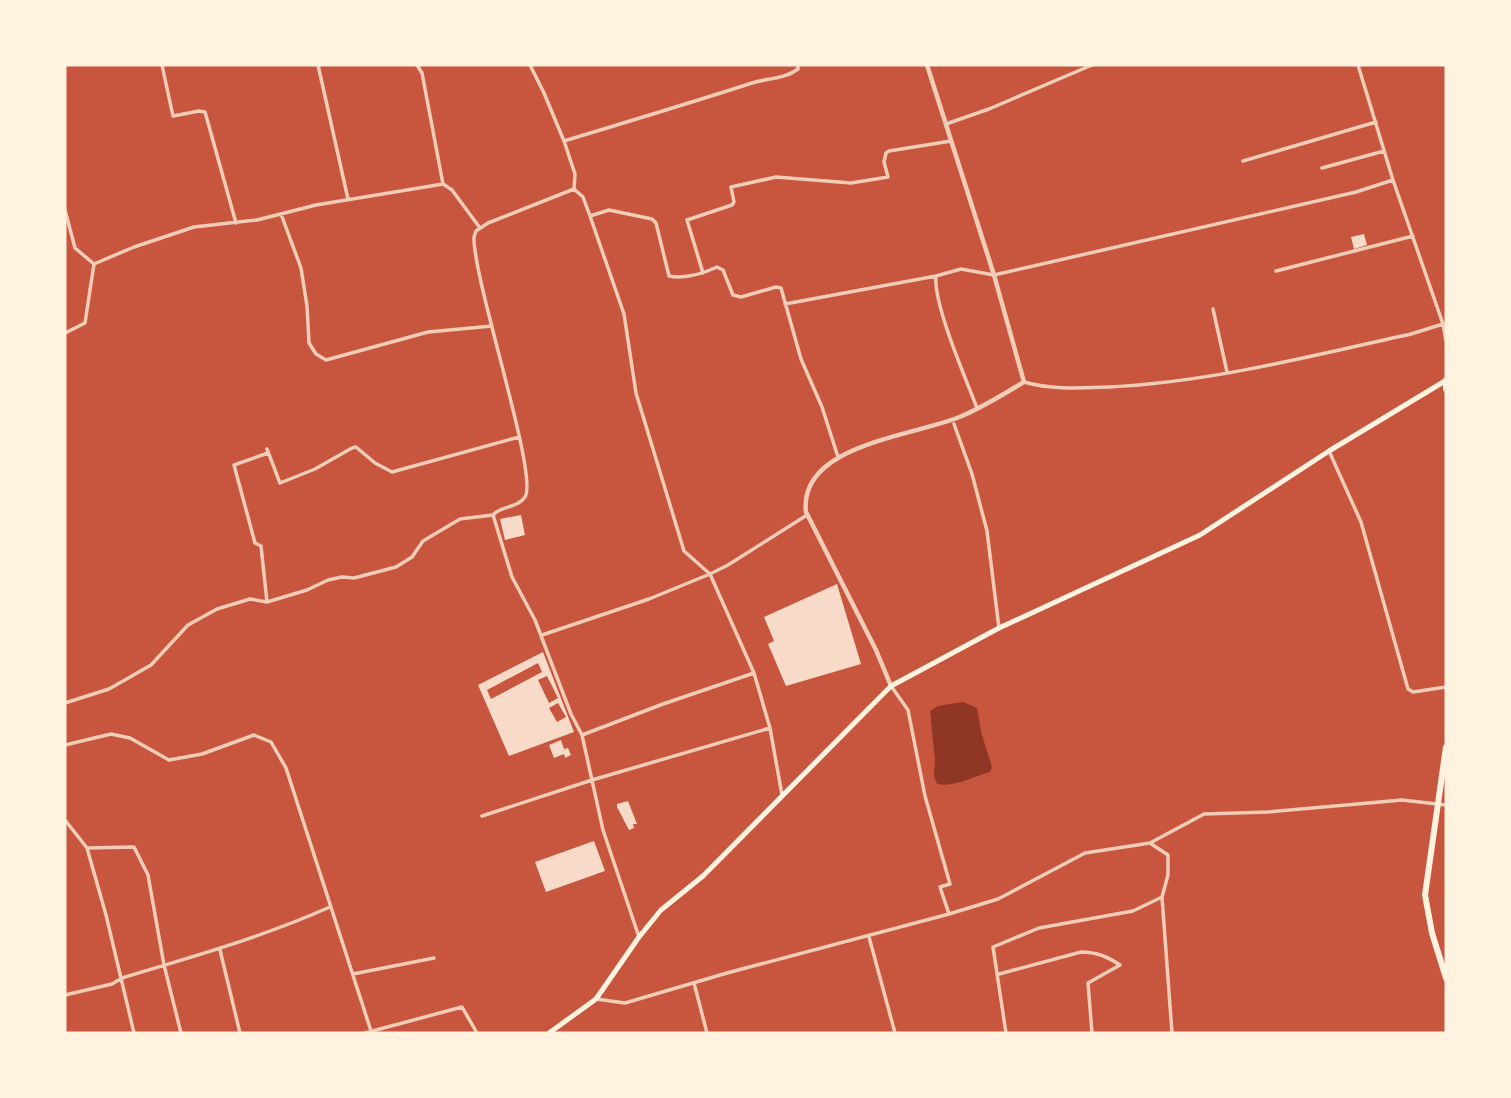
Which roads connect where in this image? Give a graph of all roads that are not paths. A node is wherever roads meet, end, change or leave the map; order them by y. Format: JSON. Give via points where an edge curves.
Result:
{"nodes":[{"id":1,"x":162,"y":65,"type":"edge"},
{"id":2,"x":318,"y":65,"type":"edge"},
{"id":3,"x":417,"y":65,"type":"edge"},
{"id":4,"x":530,"y":65,"type":"edge"},
{"id":5,"x":798,"y":65,"type":"edge"},
{"id":6,"x":927,"y":65,"type":"edge"},
{"id":7,"x":1092,"y":65,"type":"edge"},
{"id":8,"x":1358,"y":65,"type":"edge"},
{"id":9,"x":1376,"y":122,"type":"junction"},
{"id":10,"x":946,"y":124,"type":"junction"},
{"id":11,"x":564,"y":141,"type":"junction"},
{"id":12,"x":951,"y":141,"type":"junction"},
{"id":13,"x":1384,"y":150,"type":"junction"},
{"id":14,"x":1243,"y":161,"type":"dead end"},
{"id":15,"x":1322,"y":168,"type":"dead end"},
{"id":16,"x":1393,"y":180,"type":"junction"},
{"id":17,"x":443,"y":184,"type":"junction"},
{"id":18,"x":574,"y":189,"type":"junction"},
{"id":19,"x":348,"y":200,"type":"junction"},
{"id":20,"x":65,"y":210,"type":"edge"},
{"id":21,"x":281,"y":214,"type":"junction"},
{"id":22,"x":590,"y":216,"type":"junction"},
{"id":23,"x":236,"y":223,"type":"junction"},
{"id":24,"x":480,"y":228,"type":"junction"},
{"id":25,"x":1413,"y":236,"type":"junction"},
{"id":26,"x":94,"y":264,"type":"junction"},
{"id":27,"x":1276,"y":271,"type":"dead end"},
{"id":28,"x":703,"y":273,"type":"junction"},
{"id":29,"x":994,"y":275,"type":"junction"},
{"id":30,"x":936,"y":276,"type":"junction"},
{"id":31,"x":785,"y":304,"type":"junction"},
{"id":32,"x":1213,"y":309,"type":"dead end"},
{"id":33,"x":1443,"y":324,"type":"junction"},
{"id":34,"x":492,"y":326,"type":"junction"},
{"id":35,"x":65,"y":333,"type":"edge"},
{"id":36,"x":1446,"y":341,"type":"edge"},
{"id":37,"x":1227,"y":372,"type":"junction"},
{"id":38,"x":1446,"y":381,"type":"edge"},
{"id":39,"x":1024,"y":382,"type":"junction"},
{"id":40,"x":1446,"y":389,"type":"edge"},
{"id":41,"x":977,"y":408,"type":"junction"},
{"id":42,"x":954,"y":424,"type":"dead end"},
{"id":43,"x":519,"y":437,"type":"junction"},
{"id":44,"x":1329,"y":451,"type":"junction"},
{"id":45,"x":838,"y":457,"type":"junction"},
{"id":46,"x":493,"y":515,"type":"junction"},
{"id":47,"x":807,"y":515,"type":"junction"},
{"id":48,"x":710,"y":574,"type":"junction"},
{"id":49,"x":267,"y":602,"type":"junction"},
{"id":50,"x":999,"y":628,"type":"junction"},
{"id":51,"x":541,"y":635,"type":"junction"},
{"id":52,"x":754,"y":673,"type":"junction"},
{"id":53,"x":891,"y":686,"type":"junction"},
{"id":54,"x":1446,"y":687,"type":"edge"},
{"id":55,"x":65,"y":703,"type":"edge"},
{"id":56,"x":770,"y":728,"type":"junction"},
{"id":57,"x":582,"y":735,"type":"junction"},
{"id":58,"x":65,"y":745,"type":"edge"},
{"id":59,"x":1446,"y":747,"type":"edge"},
{"id":60,"x":592,"y":780,"type":"junction"},
{"id":61,"x":783,"y":797,"type":"junction"},
{"id":62,"x":1442,"y":805,"type":"edge"},
{"id":63,"x":482,"y":816,"type":"dead end"},
{"id":64,"x":65,"y":820,"type":"edge"},
{"id":65,"x":1150,"y":843,"type":"junction"},
{"id":66,"x":87,"y":848,"type":"junction"},
{"id":67,"x":1162,"y":897,"type":"junction"},
{"id":68,"x":330,"y":907,"type":"junction"},
{"id":69,"x":949,"y":915,"type":"junction"},
{"id":70,"x":639,"y":937,"type":"junction"},
{"id":71,"x":869,"y":937,"type":"junction"},
{"id":72,"x":220,"y":950,"type":"junction"},
{"id":73,"x":434,"y":958,"type":"dead end"},
{"id":74,"x":164,"y":965,"type":"junction"},
{"id":75,"x":353,"y":974,"type":"junction"},
{"id":76,"x":999,"y":974,"type":"junction"},
{"id":77,"x":122,"y":978,"type":"junction"},
{"id":78,"x":1446,"y":978,"type":"edge"},
{"id":79,"x":694,"y":983,"type":"junction"},
{"id":80,"x":65,"y":995,"type":"edge"},
{"id":81,"x":596,"y":999,"type":"junction"},
{"id":82,"x":371,"y":1031,"type":"junction"},
{"id":83,"x":134,"y":1033,"type":"edge"},
{"id":84,"x":181,"y":1033,"type":"edge"},
{"id":85,"x":240,"y":1033,"type":"edge"},
{"id":86,"x":365,"y":1033,"type":"edge"},
{"id":87,"x":477,"y":1033,"type":"edge"},
{"id":88,"x":549,"y":1033,"type":"edge"},
{"id":89,"x":707,"y":1033,"type":"edge"},
{"id":90,"x":895,"y":1033,"type":"edge"},
{"id":91,"x":1006,"y":1033,"type":"edge"},
{"id":92,"x":1092,"y":1033,"type":"edge"},
{"id":93,"x":1172,"y":1033,"type":"edge"}],
"edges":[{"from":1,"to":23,"type":"street","via":[[173,116],[205,113]]},
{"from":2,"to":19,"type":"street"},
{"from":3,"to":17,"type":"street"},
{"from":4,"to":11,"type":"street"},
{"from":5,"to":11,"type":"street","via":[[790,75]]},
{"from":6,"to":10,"type":"street"},
{"from":7,"to":10,"type":"street"},
{"from":8,"to":9,"type":"street"},
{"from":9,"to":13,"type":"street"},
{"from":9,"to":14,"type":"street"},
{"from":10,"to":12,"type":"street"},
{"from":11,"to":18,"type":"street","via":[[575,174]]},
{"from":12,"to":28,"type":"street","via":[[889,151],[884,162],[888,177],[881,179],[851,183],[775,177],[731,187],[732,205],[687,220]]},
{"from":12,"to":29,"type":"street"},
{"from":13,"to":15,"type":"street"},
{"from":13,"to":16,"type":"street"},
{"from":16,"to":25,"type":"street"},
{"from":16,"to":29,"type":"street"},
{"from":17,"to":19,"type":"street"},
{"from":17,"to":24,"type":"street"},
{"from":18,"to":22,"type":"street","via":[[583,197]]},
{"from":18,"to":24,"type":"street"},
{"from":19,"to":21,"type":"street"},
{"from":20,"to":26,"type":"street","via":[[75,248]]},
{"from":21,"to":23,"type":"street"},
{"from":21,"to":34,"type":"street","via":[[301,268],[309,342],[326,360],[428,332]]},
{"from":22,"to":28,"type":"street","via":[[609,210],[652,219],[669,276]]},
{"from":22,"to":48,"type":"street","via":[[624,314],[636,393],[684,551]]},
{"from":23,"to":26,"type":"street","via":[[194,227]]},
{"from":24,"to":34,"type":"street","via":[[474,244]]},
{"from":25,"to":27,"type":"street"},
{"from":25,"to":33,"type":"street"},
{"from":26,"to":35,"type":"street","via":[[85,323]]},
{"from":28,"to":31,"type":"street","via":[[717,267],[723,270],[733,295],[741,297],[781,288]]},
{"from":29,"to":30,"type":"street","via":[[961,269]]},
{"from":29,"to":39,"type":"street"},
{"from":30,"to":31,"type":"street"},
{"from":30,"to":41,"type":"street","via":[[950,338]]},
{"from":31,"to":45,"type":"street"},
{"from":32,"to":37,"type":"street"},
{"from":33,"to":36,"type":"street"},
{"from":33,"to":37,"type":"street"},
{"from":34,"to":43,"type":"street"},
{"from":37,"to":39,"type":"street","via":[[1110,387]]},
{"from":38,"to":40,"type":"highway"},
{"from":38,"to":44,"type":"main road"},
{"from":39,"to":41,"type":"street"},
{"from":41,"to":45,"type":"street"},
{"from":42,"to":50,"type":"street","via":[[986,531]]},
{"from":43,"to":46,"type":"street","via":[[525,497]]},
{"from":43,"to":49,"type":"street","via":[[392,472],[352,447],[280,484],[268,451],[234,465],[255,543],[261,546]]},
{"from":44,"to":50,"type":"main road","via":[[1200,535]]},
{"from":44,"to":54,"type":"street","via":[[1361,522],[1408,689]]},
{"from":45,"to":47,"type":"street","via":[[815,474],[804,499]]},
{"from":46,"to":49,"type":"street","via":[[460,519],[423,541],[396,567],[328,580]]},
{"from":46,"to":51,"type":"street","via":[[512,577]]},
{"from":47,"to":48,"type":"street"},
{"from":47,"to":53,"type":"street"},
{"from":48,"to":51,"type":"street"},
{"from":48,"to":52,"type":"street"},
{"from":49,"to":55,"type":"street","via":[[237,602],[217,609],[188,625],[151,665],[109,689]]},
{"from":50,"to":53,"type":"main road"},
{"from":51,"to":57,"type":"street"},
{"from":52,"to":56,"type":"street"},
{"from":52,"to":57,"type":"street"},
{"from":53,"to":61,"type":"main road"},
{"from":53,"to":69,"type":"street","via":[[908,710],[925,796],[950,884],[940,887]]},
{"from":56,"to":60,"type":"street"},
{"from":56,"to":61,"type":"street"},
{"from":57,"to":60,"type":"street"},
{"from":58,"to":68,"type":"street","via":[[111,734],[130,738],[169,760],[202,754],[254,735],[271,743],[286,768]]},
{"from":59,"to":62,"type":"highway"},
{"from":60,"to":63,"type":"street"},
{"from":60,"to":70,"type":"street","via":[[609,849]]},
{"from":61,"to":70,"type":"main road"},
{"from":62,"to":65,"type":"street","via":[[1402,800],[1204,814]]},
{"from":62,"to":78,"type":"highway","via":[[1425,895]]},
{"from":64,"to":66,"type":"street"},
{"from":65,"to":67,"type":"street","via":[[1168,855]]},
{"from":65,"to":69,"type":"street","via":[[1085,853],[998,899]]},
{"from":66,"to":74,"type":"street","via":[[134,847],[148,875]]},
{"from":66,"to":77,"type":"street"},
{"from":67,"to":76,"type":"street","via":[[1133,911],[1039,928],[1009,939],[993,947]]},
{"from":67,"to":93,"type":"street"},
{"from":68,"to":72,"type":"street"},
{"from":68,"to":75,"type":"street"},
{"from":69,"to":71,"type":"street"},
{"from":70,"to":81,"type":"main road"},
{"from":71,"to":79,"type":"street"},
{"from":71,"to":90,"type":"street"},
{"from":72,"to":74,"type":"street"},
{"from":72,"to":85,"type":"street"},
{"from":73,"to":75,"type":"street"},
{"from":74,"to":77,"type":"street"},
{"from":74,"to":84,"type":"street"},
{"from":75,"to":82,"type":"street"},
{"from":76,"to":91,"type":"street"},
{"from":76,"to":92,"type":"street","via":[[1082,952],[1110,958],[1120,965],[1088,983]]},
{"from":77,"to":80,"type":"street"},
{"from":77,"to":83,"type":"street"},
{"from":79,"to":81,"type":"street","via":[[625,1003]]},
{"from":79,"to":89,"type":"street"},
{"from":81,"to":88,"type":"main road"},
{"from":82,"to":86,"type":"street"},
{"from":82,"to":87,"type":"street","via":[[462,1007]]}]}
